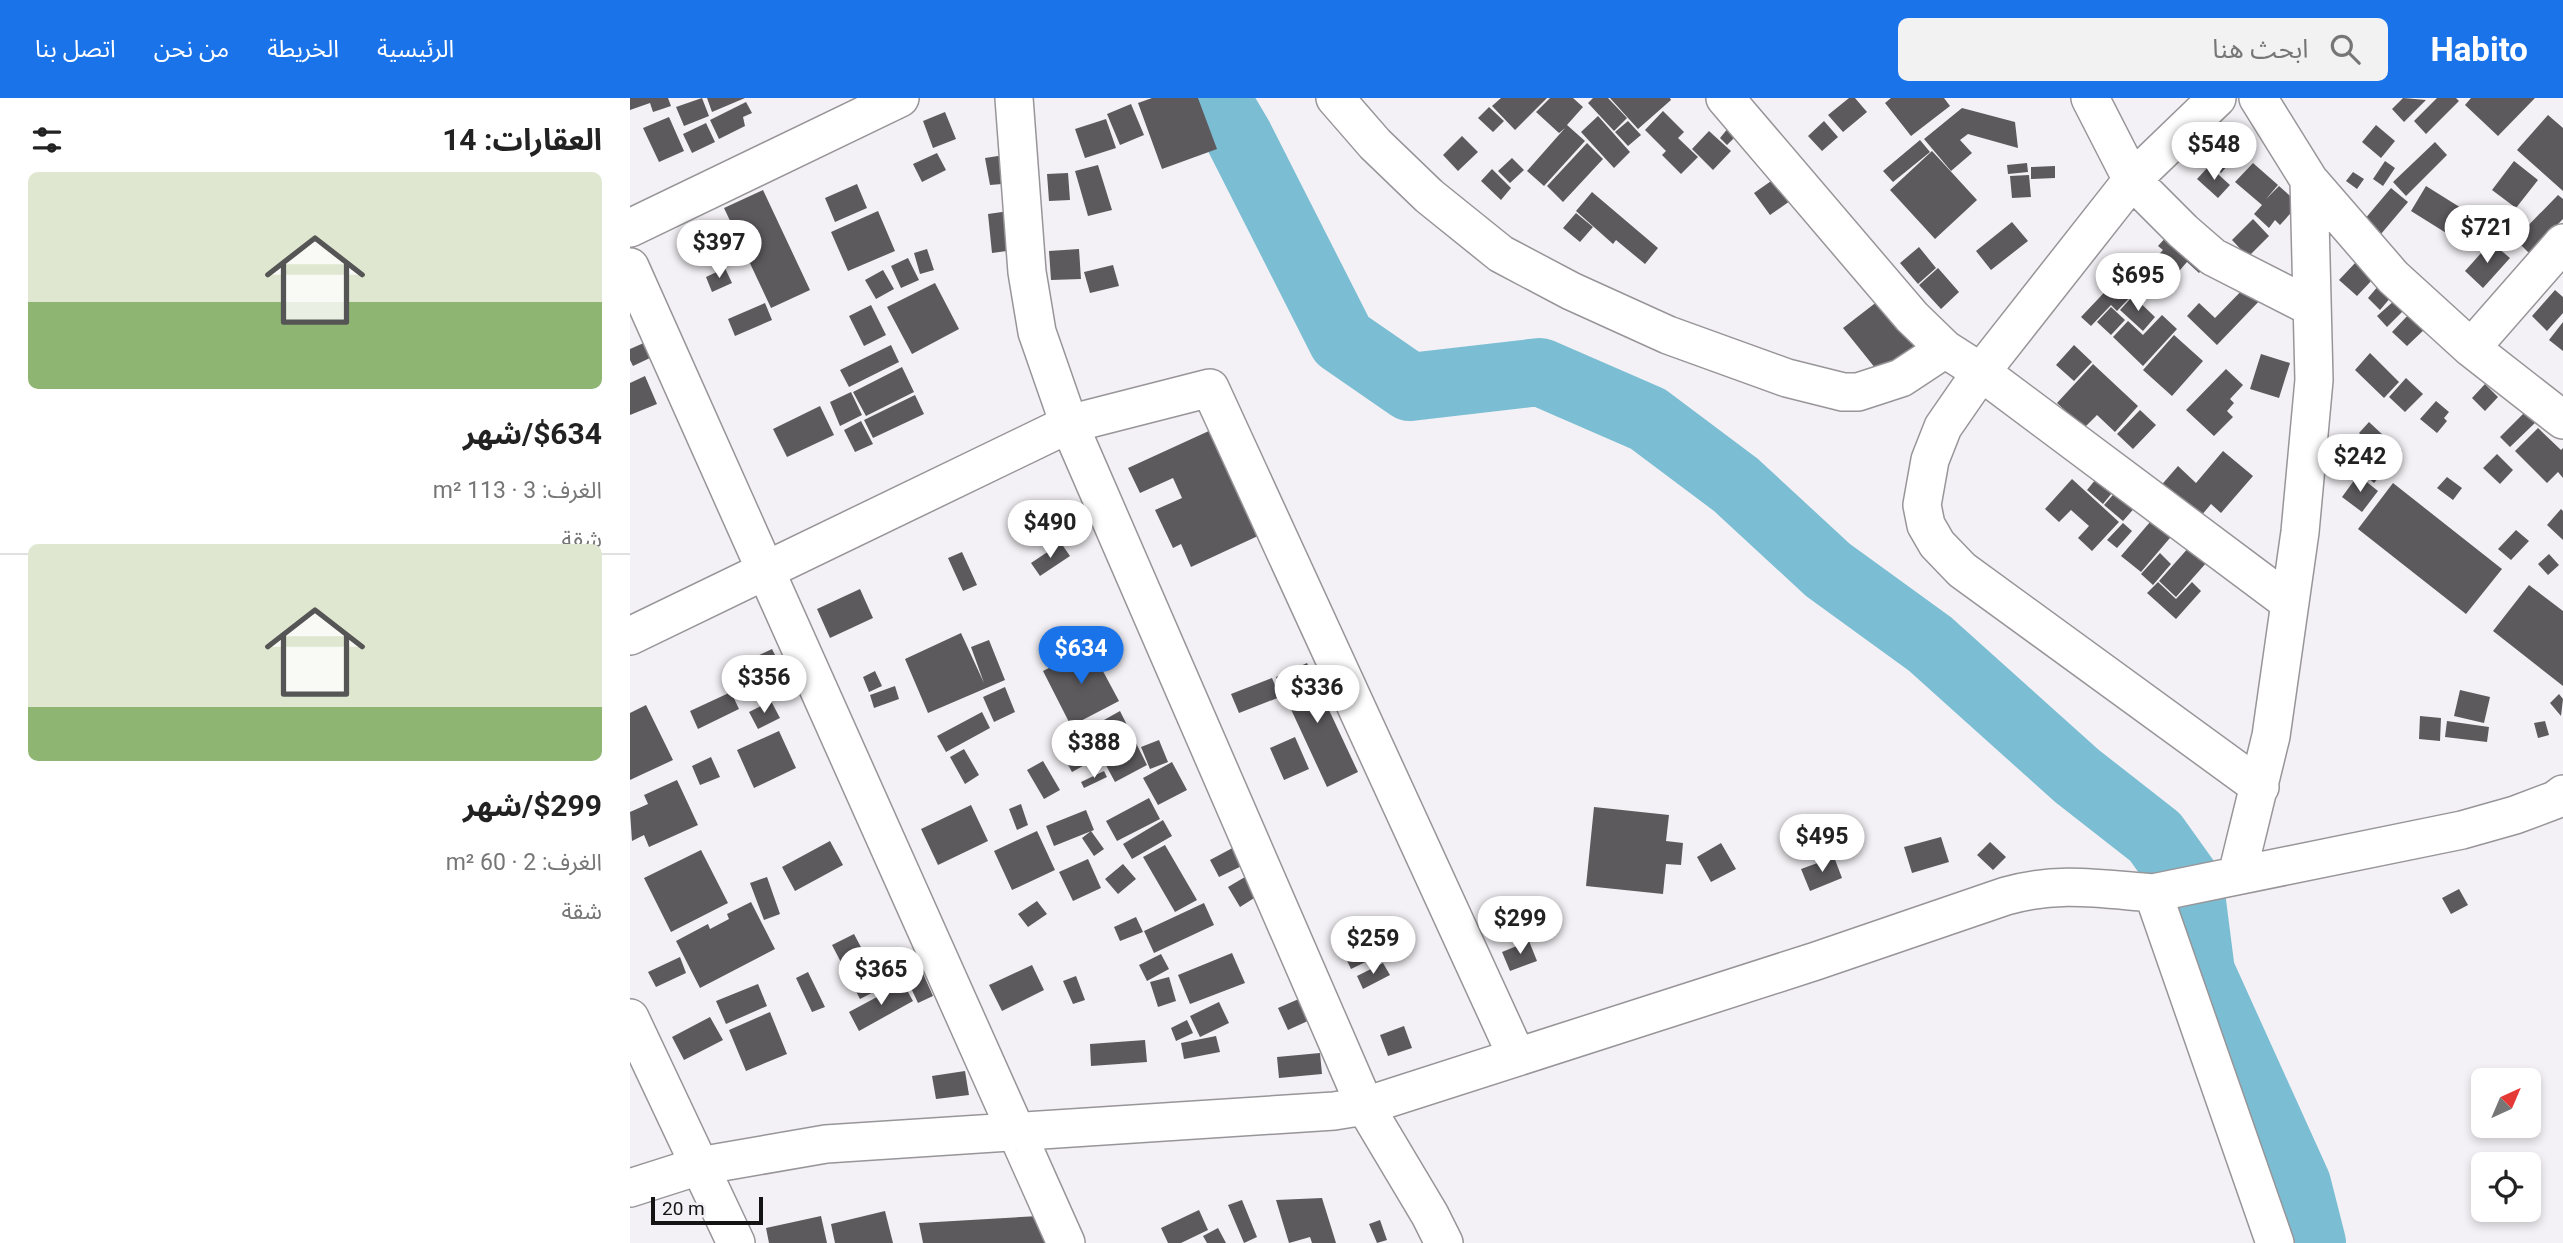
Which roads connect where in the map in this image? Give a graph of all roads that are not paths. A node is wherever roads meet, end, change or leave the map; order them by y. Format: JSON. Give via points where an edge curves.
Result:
{"nodes":[{"id":1,"x":900,"y":98,"type":"edge"},
{"id":2,"x":1014,"y":98,"type":"edge"},
{"id":3,"x":1335,"y":98,"type":"edge"},
{"id":4,"x":1725,"y":98,"type":"edge"},
{"id":5,"x":2090,"y":98,"type":"edge"},
{"id":6,"x":2217,"y":98,"type":"edge"},
{"id":7,"x":2258,"y":98,"type":"edge"},
{"id":8,"x":2132,"y":180,"type":"junction"},
{"id":9,"x":2309,"y":180,"type":"junction"},
{"id":10,"x":630,"y":228,"type":"edge"},
{"id":11,"x":2563,"y":243,"type":"edge"},
{"id":12,"x":630,"y":267,"type":"edge"},
{"id":13,"x":2311,"y":307,"type":"junction"},
{"id":14,"x":2471,"y":348,"type":"junction"},
{"id":15,"x":1945,"y":349,"type":"junction"},
{"id":16,"x":1981,"y":372,"type":"junction"},
{"id":17,"x":2563,"y":420,"type":"edge"},
{"id":18,"x":1069,"y":424,"type":"junction"},
{"id":19,"x":766,"y":570,"type":"junction"},
{"id":20,"x":2290,"y":603,"type":"junction"},
{"id":21,"x":630,"y":636,"type":"edge"},
{"id":22,"x":2260,"y":787,"type":"junction"},
{"id":23,"x":2563,"y":794,"type":"edge"},
{"id":24,"x":2237,"y":874,"type":"junction"},
{"id":25,"x":2154,"y":893,"type":"junction"},
{"id":26,"x":630,"y":1018,"type":"edge"},
{"id":27,"x":1517,"y":1057,"type":"junction"},
{"id":28,"x":1365,"y":1106,"type":"junction"},
{"id":29,"x":1017,"y":1132,"type":"junction"},
{"id":30,"x":699,"y":1166,"type":"junction"},
{"id":31,"x":630,"y":1188,"type":"edge"},
{"id":32,"x":736,"y":1243,"type":"edge"},
{"id":33,"x":1066,"y":1243,"type":"edge"},
{"id":34,"x":1444,"y":1243,"type":"edge"},
{"id":35,"x":2275,"y":1243,"type":"edge"}],
"edges":[{"from":1,"to":10,"type":"street"},
{"from":2,"to":18,"type":"street","via":[[1027,272],[1037,332]]},
{"from":3,"to":15,"type":"street","via":[[1429,196],[1501,254],[1668,335],[1843,393],[1901,378]]},
{"from":4,"to":15,"type":"street","via":[[1879,280]]},
{"from":5,"to":8,"type":"street"},
{"from":6,"to":8,"type":"street"},
{"from":7,"to":9,"type":"street"},
{"from":8,"to":13,"type":"street","via":[[2213,257]]},
{"from":8,"to":16,"type":"street"},
{"from":9,"to":13,"type":"street"},
{"from":9,"to":14,"type":"street","via":[[2393,277]]},
{"from":11,"to":14,"type":"street"},
{"from":12,"to":19,"type":"street"},
{"from":13,"to":20,"type":"street","via":[[2314,380]]},
{"from":14,"to":17,"type":"street"},
{"from":15,"to":16,"type":"street"},
{"from":16,"to":20,"type":"street"},
{"from":16,"to":22,"type":"street","via":[[1943,427],[1930,460],[1922,505],[1937,544],[1962,570]]},
{"from":18,"to":19,"type":"street"},
{"from":18,"to":27,"type":"street","via":[[1210,388]]},
{"from":18,"to":28,"type":"street"},
{"from":19,"to":21,"type":"street"},
{"from":19,"to":29,"type":"street"},
{"from":20,"to":22,"type":"street"},
{"from":22,"to":24,"type":"street"},
{"from":23,"to":24,"type":"street","via":[[2515,816],[2462,830]]},
{"from":24,"to":25,"type":"street"},
{"from":25,"to":27,"type":"street","via":[[2062,886],[2032,889]]},
{"from":25,"to":35,"type":"street"},
{"from":26,"to":30,"type":"street"},
{"from":27,"to":28,"type":"street"},
{"from":28,"to":29,"type":"street"},
{"from":28,"to":34,"type":"street"},
{"from":29,"to":30,"type":"street","via":[[826,1144]]},
{"from":29,"to":33,"type":"street"},
{"from":30,"to":31,"type":"street"},
{"from":30,"to":32,"type":"street"}]}
